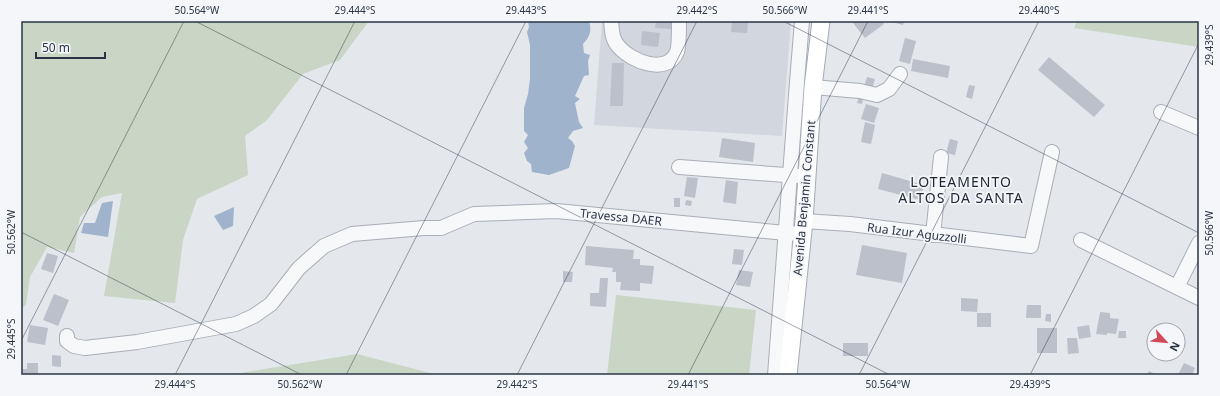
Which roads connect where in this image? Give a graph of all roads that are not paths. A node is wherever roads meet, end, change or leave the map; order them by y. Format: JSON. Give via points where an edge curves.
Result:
{"nodes":[{"id":1,"x":611,"y":21,"type":"edge"},
{"id":2,"x":679,"y":21,"type":"edge"},
{"id":3,"x":802,"y":21,"type":"edge"},
{"id":4,"x":821,"y":21,"type":"edge"},
{"id":5,"x":900,"y":74,"type":"dead end"},
{"id":6,"x":813,"y":87,"type":"junction"},
{"id":7,"x":1161,"y":112,"type":"dead end"},
{"id":8,"x":1199,"y":128,"type":"edge"},
{"id":9,"x":1052,"y":152,"type":"dead end"},
{"id":10,"x":941,"y":158,"type":"dead end"},
{"id":11,"x":679,"y":167,"type":"dead end"},
{"id":12,"x":790,"y":175,"type":"junction"},
{"id":13,"x":807,"y":176,"type":"junction"},
{"id":14,"x":797,"y":229,"type":"junction"},
{"id":15,"x":933,"y":235,"type":"junction"},
{"id":16,"x":1081,"y":240,"type":"dead end"},
{"id":17,"x":1199,"y":243,"type":"edge"},
{"id":18,"x":1177,"y":287,"type":"junction"},
{"id":19,"x":1199,"y":298,"type":"edge"},
{"id":20,"x":67,"y":336,"type":"dead end"},
{"id":21,"x":775,"y":375,"type":"edge"},
{"id":22,"x":788,"y":375,"type":"edge"}],
"edges":[{"from":1,"to":2,"type":"street","via":[[613,38],[619,48],[648,64],[661,65],[677,52]]},
{"from":3,"to":12,"type":"street","name":"Avenida Benjamin Constant"},
{"from":4,"to":6,"type":"main road","name":"Avenida Benjamin Constant"},
{"from":5,"to":6,"type":"street","via":[[889,89],[877,95]]},
{"from":6,"to":13,"type":"main road","name":"Avenida Benjamin Constant"},
{"from":7,"to":8,"type":"street"},
{"from":9,"to":15,"type":"street","name":"Rua Izur Aguzzolli","via":[[1031,246]]},
{"from":10,"to":15,"type":"street"},
{"from":11,"to":12,"type":"street"},
{"from":12,"to":13,"type":"street"},
{"from":12,"to":14,"type":"street","name":"Avenida Benjamin Constant"},
{"from":13,"to":14,"type":"main road","name":"Avenida Benjamin Constant"},
{"from":14,"to":15,"type":"street","name":"Rua Izur Aguzzolli","via":[[850,224]]},
{"from":14,"to":20,"type":"street","name":"Travessa DAER","via":[[556,211],[474,214],[441,228],[352,234],[324,246],[299,268],[271,304],[236,324],[137,342],[85,348],[74,346],[67,341]]},
{"from":14,"to":21,"type":"street","name":"Avenida Benjamin Constant"},
{"from":14,"to":22,"type":"main road","name":"Avenida Benjamin Constant"},
{"from":16,"to":18,"type":"street"},
{"from":17,"to":18,"type":"street"},
{"from":18,"to":19,"type":"street"}]}
